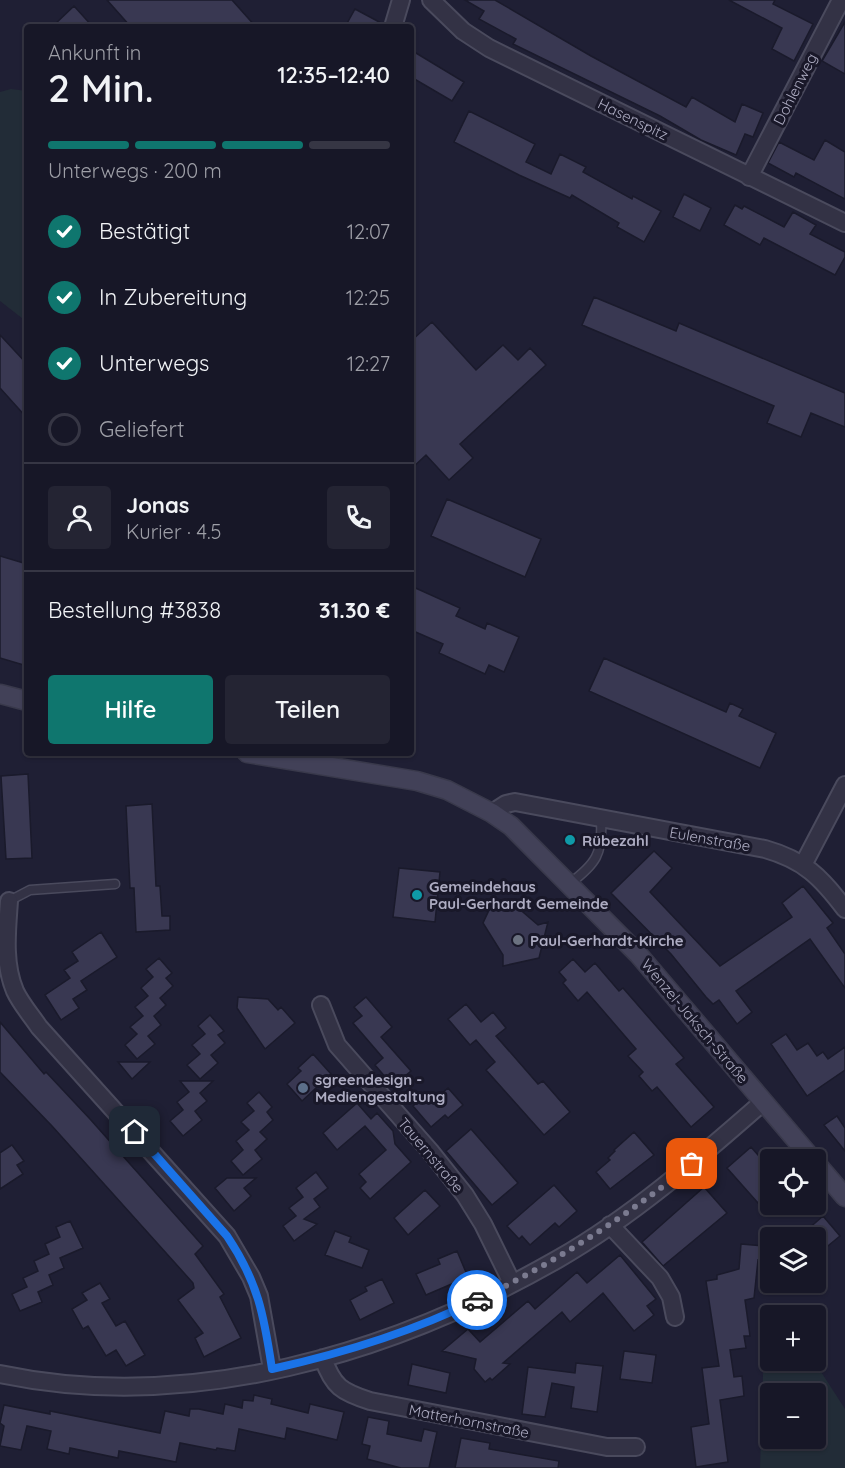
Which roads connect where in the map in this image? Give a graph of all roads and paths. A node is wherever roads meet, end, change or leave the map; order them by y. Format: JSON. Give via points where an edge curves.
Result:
{"nodes":[{"id":1,"x":401,"y":0,"type":"edge"},
{"id":2,"x":431,"y":0,"type":"edge"},
{"id":3,"x":842,"y":1,"type":"edge"},
{"id":4,"x":394,"y":24,"type":"edge"},
{"id":5,"x":749,"y":177,"type":"junction"},
{"id":6,"x":845,"y":223,"type":"edge"},
{"id":7,"x":0,"y":694,"type":"edge"},
{"id":8,"x":24,"y":700,"type":"edge"},
{"id":9,"x":265,"y":756,"type":"edge"},
{"id":10,"x":845,"y":785,"type":"edge"},
{"id":11,"x":492,"y":813,"type":"junction"},
{"id":12,"x":601,"y":819,"type":"junction"},
{"id":13,"x":803,"y":865,"type":"junction"},
{"id":14,"x":114,"y":884,"type":"dead end"},
{"id":15,"x":569,"y":884,"type":"junction"},
{"id":16,"x":839,"y":890,"type":"edge"},
{"id":17,"x":9,"y":901,"type":"joint"},
{"id":18,"x":845,"y":909,"type":"edge"},
{"id":19,"x":321,"y":1005,"type":"dead end"},
{"id":20,"x":764,"y":1102,"type":"junction"},
{"id":21,"x":804,"y":1149,"type":"edge"},
{"id":22,"x":826,"y":1175,"type":"edge"},
{"id":23,"x":845,"y":1197,"type":"edge"},
{"id":24,"x":610,"y":1225,"type":"junction"},
{"id":25,"x":512,"y":1283,"type":"junction"},
{"id":26,"x":675,"y":1317,"type":"dead end"},
{"id":27,"x":323,"y":1358,"type":"junction"},
{"id":28,"x":272,"y":1369,"type":"junction"},
{"id":29,"x":0,"y":1374,"type":"edge"},
{"id":30,"x":636,"y":1447,"type":"dead end"}],
"edges":[{"from":1,"to":4,"type":"street"},
{"from":2,"to":5,"type":"street","name":"Hasenspitz","via":[[463,31],[489,48]]},
{"from":3,"to":5,"type":"street","name":"Dohlenweg"},
{"from":5,"to":6,"type":"street","name":"Hasenspitz"},
{"from":7,"to":8,"type":"street"},
{"from":9,"to":11,"type":"street","name":"Wenzel-Jaksch-Straße","via":[[417,781],[447,790]]},
{"from":10,"to":13,"type":"street"},
{"from":11,"to":12,"type":"street","name":"Eulenstraße","via":[[515,802]]},
{"from":11,"to":15,"type":"street","name":"Wenzel-Jaksch-Straße","via":[[511,826]]},
{"from":12,"to":13,"type":"street","name":"Eulenstraße","via":[[765,849]]},
{"from":12,"to":15,"type":"lane","via":[[599,856]]},
{"from":13,"to":16,"type":"street","name":"Eulenstraße"},
{"from":14,"to":17,"type":"lane","via":[[30,890]]},
{"from":15,"to":20,"type":"street","name":"Wenzel-Jaksch-Straße","via":[[661,980]]},
{"from":16,"to":18,"type":"street","name":"Eulenstraße"},
{"from":17,"to":28,"type":"street","via":[[9,972],[21,1003],[233,1245],[259,1296]]},
{"from":19,"to":25,"type":"street","name":"Tauernstraße","via":[[337,1045],[465,1196]]},
{"from":20,"to":21,"type":"street","name":"Wenzel-Jaksch-Straße"},
{"from":20,"to":24,"type":"street","via":[[684,1170]]},
{"from":22,"to":23,"type":"street"},
{"from":24,"to":25,"type":"street"},
{"from":24,"to":26,"type":"street","via":[[660,1278],[671,1297]]},
{"from":25,"to":27,"type":"street","via":[[421,1325]]},
{"from":27,"to":28,"type":"street"},
{"from":27,"to":30,"type":"street","name":"Matterhornstraße","via":[[334,1384],[370,1401],[607,1447]]},
{"from":28,"to":29,"type":"street","via":[[203,1383],[140,1387]]}]}
